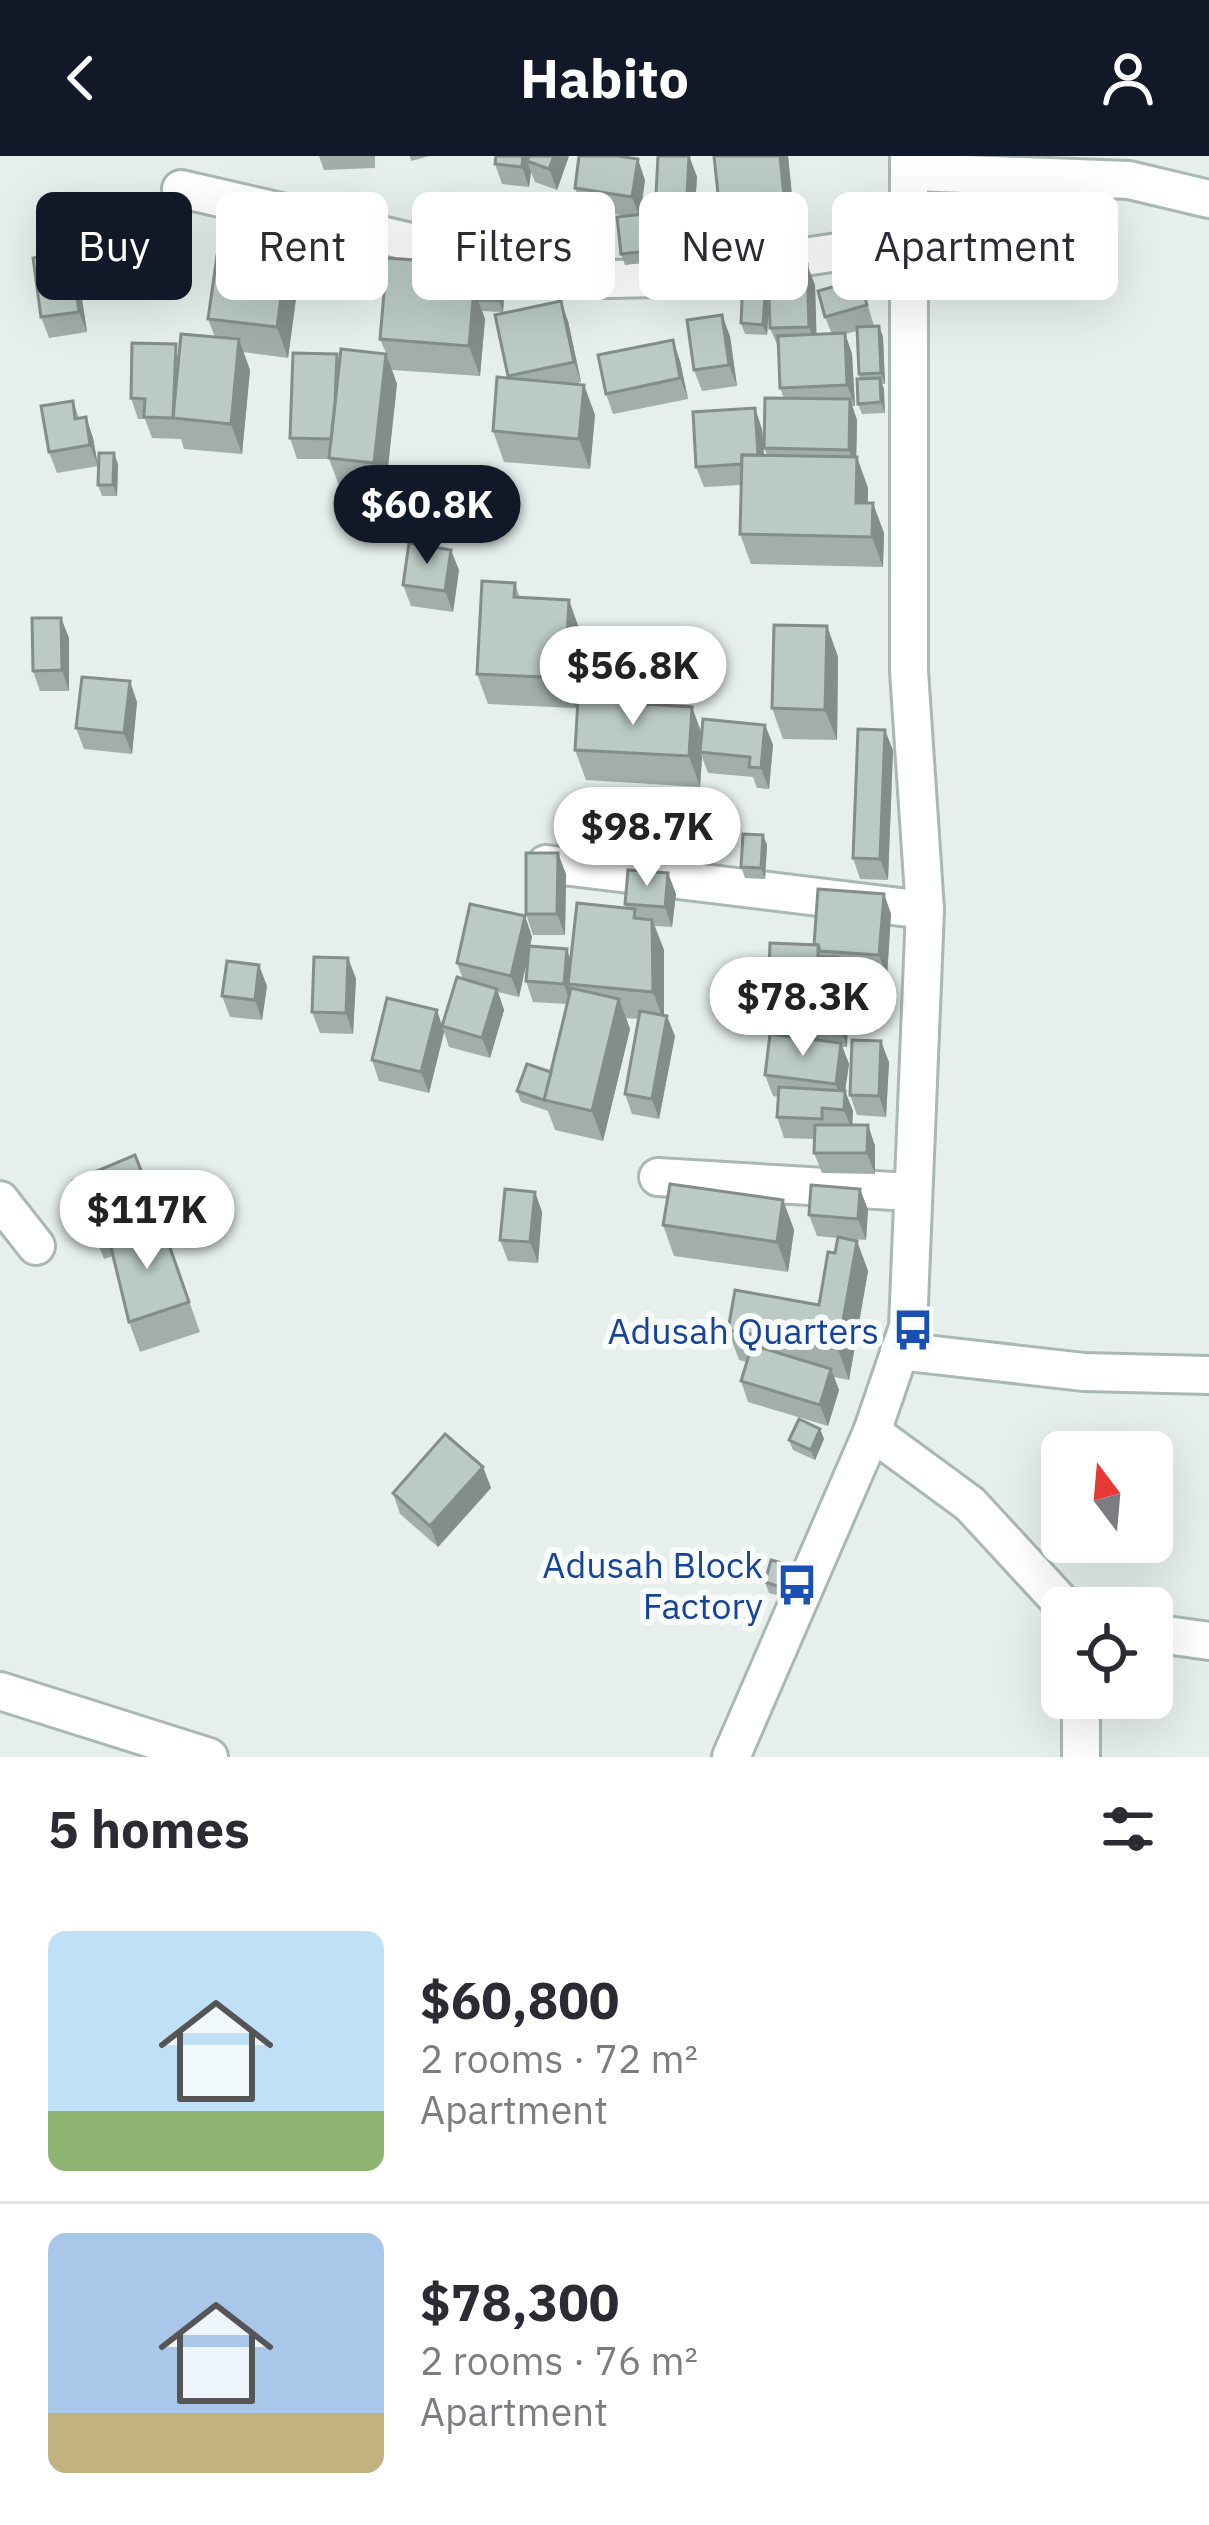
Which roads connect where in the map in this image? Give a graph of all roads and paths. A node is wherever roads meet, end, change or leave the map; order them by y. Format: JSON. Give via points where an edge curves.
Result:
{"nodes":[{"id":1,"x":910,"y":164,"type":"edge"},
{"id":2,"x":181,"y":189,"type":"dead end"},
{"id":3,"x":1209,"y":199,"type":"edge"},
{"id":4,"x":832,"y":253,"type":"edge"},
{"id":5,"x":912,"y":300,"type":"edge"},
{"id":6,"x":546,"y":864,"type":"edge"},
{"id":7,"x":925,"y":910,"type":"junction"},
{"id":8,"x":658,"y":1177,"type":"dead end"},
{"id":9,"x":910,"y":1192,"type":"junction"},
{"id":10,"x":0,"y":1200,"type":"edge"},
{"id":11,"x":36,"y":1246,"type":"dead end"},
{"id":12,"x":899,"y":1351,"type":"junction"},
{"id":13,"x":1209,"y":1375,"type":"edge"},
{"id":14,"x":872,"y":1432,"type":"junction"},
{"id":15,"x":1047,"y":1587,"type":"edge"},
{"id":16,"x":1173,"y":1637,"type":"edge"},
{"id":17,"x":1209,"y":1641,"type":"edge"},
{"id":18,"x":0,"y":1691,"type":"edge"},
{"id":19,"x":1081,"y":1719,"type":"edge"},
{"id":20,"x":209,"y":1757,"type":"edge"},
{"id":21,"x":731,"y":1757,"type":"edge"},
{"id":22,"x":1082,"y":1757,"type":"edge"}],
"edges":[{"from":1,"to":3,"type":"street","via":[[1129,180]]},
{"from":2,"to":4,"type":"street","via":[[545,273],[662,278]]},
{"from":5,"to":7,"type":"street","via":[[909,671]]},
{"from":6,"to":7,"type":"street"},
{"from":7,"to":9,"type":"street"},
{"from":8,"to":9,"type":"street"},
{"from":9,"to":12,"type":"street","via":[[908,1327]]},
{"from":10,"to":11,"type":"street"},
{"from":12,"to":13,"type":"street","via":[[1084,1372]]},
{"from":12,"to":14,"type":"street"},
{"from":14,"to":15,"type":"street","via":[[970,1504]]},
{"from":14,"to":21,"type":"street"},
{"from":16,"to":17,"type":"street"},
{"from":18,"to":20,"type":"street"},
{"from":19,"to":22,"type":"street"}]}
